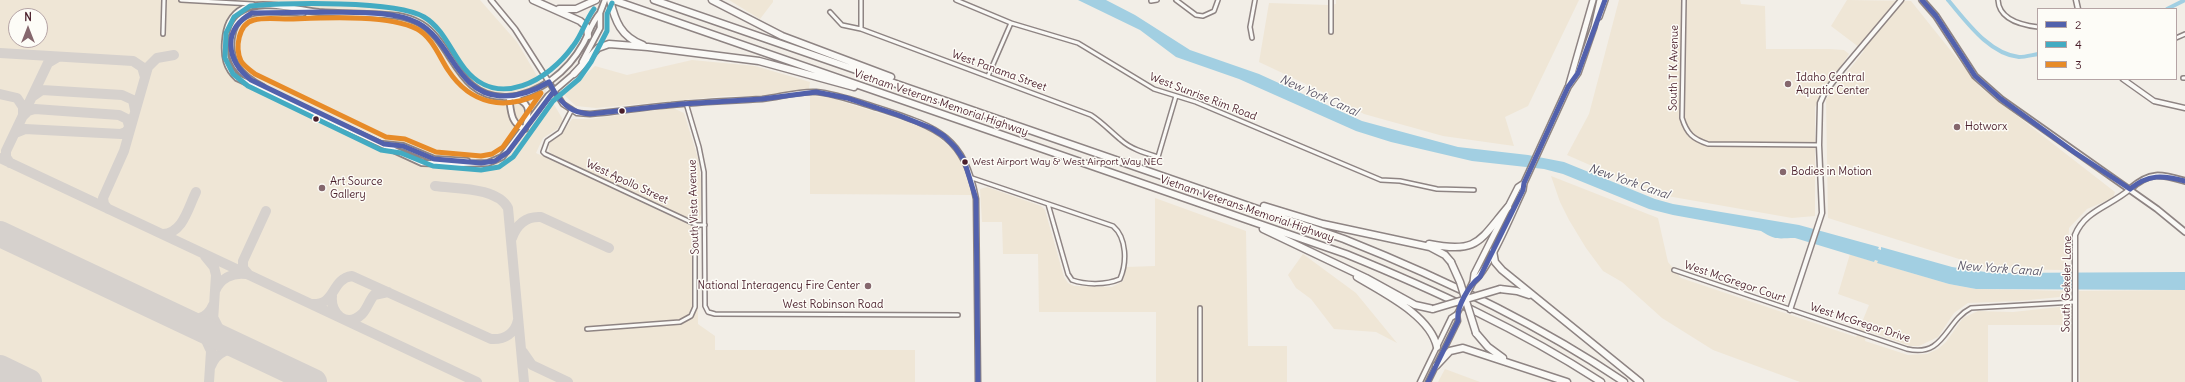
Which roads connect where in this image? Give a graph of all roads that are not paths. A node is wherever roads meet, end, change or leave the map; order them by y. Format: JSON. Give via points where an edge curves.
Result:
{"nodes":[{"id":1,"x":164,"y":0,"type":"edge"},
{"id":2,"x":181,"y":0,"type":"edge"},
{"id":3,"x":491,"y":0,"type":"edge"},
{"id":4,"x":533,"y":0,"type":"edge"},
{"id":5,"x":605,"y":0,"type":"edge"},
{"id":6,"x":611,"y":0,"type":"edge"},
{"id":7,"x":654,"y":0,"type":"edge"},
{"id":8,"x":712,"y":0,"type":"edge"},
{"id":9,"x":861,"y":0,"type":"edge"},
{"id":10,"x":956,"y":0,"type":"edge"},
{"id":11,"x":1157,"y":0,"type":"edge"},
{"id":12,"x":1176,"y":0,"type":"edge"},
{"id":13,"x":1218,"y":0,"type":"edge"},
{"id":14,"x":1255,"y":0,"type":"edge"},
{"id":15,"x":1332,"y":0,"type":"edge"},
{"id":16,"x":1593,"y":0,"type":"edge"},
{"id":17,"x":1600,"y":0,"type":"edge"},
{"id":18,"x":1605,"y":0,"type":"edge"},
{"id":19,"x":1684,"y":0,"type":"edge"},
{"id":20,"x":1900,"y":0,"type":"edge"},
{"id":21,"x":1922,"y":0,"type":"edge"},
{"id":22,"x":1998,"y":0,"type":"edge"},
{"id":23,"x":1151,"y":1,"type":"dead end"},
{"id":24,"x":593,"y":2,"type":"edge"},
{"id":25,"x":258,"y":5,"type":"junction"},
{"id":26,"x":554,"y":8,"type":"junction"},
{"id":27,"x":321,"y":12,"type":"junction"},
{"id":28,"x":830,"y":12,"type":"dead end"},
{"id":29,"x":600,"y":13,"type":"junction"},
{"id":30,"x":1011,"y":23,"type":"junction"},
{"id":31,"x":1594,"y":27,"type":"junction"},
{"id":32,"x":2037,"y":27,"type":"edge"},
{"id":33,"x":860,"y":28,"type":"junction"},
{"id":34,"x":1331,"y":32,"type":"dead end"},
{"id":35,"x":164,"y":34,"type":"dead end"},
{"id":36,"x":588,"y":36,"type":"junction"},
{"id":37,"x":1252,"y":38,"type":"dead end"},
{"id":38,"x":648,"y":47,"type":"junction"},
{"id":39,"x":574,"y":74,"type":"junction"},
{"id":40,"x":988,"y":76,"type":"junction"},
{"id":41,"x":2124,"y":80,"type":"edge"},
{"id":42,"x":549,"y":82,"type":"junction"},
{"id":43,"x":1568,"y":87,"type":"junction"},
{"id":44,"x":555,"y":90,"type":"junction"},
{"id":45,"x":933,"y":96,"type":"junction"},
{"id":46,"x":1176,"y":96,"type":"junction"},
{"id":47,"x":509,"y":97,"type":"junction"},
{"id":48,"x":894,"y":97,"type":"junction"},
{"id":49,"x":686,"y":103,"type":"junction"},
{"id":50,"x":2185,"y":108,"type":"edge"},
{"id":51,"x":571,"y":111,"type":"junction"},
{"id":52,"x":525,"y":129,"type":"junction"},
{"id":53,"x":1819,"y":145,"type":"junction"},
{"id":54,"x":481,"y":163,"type":"junction"},
{"id":55,"x":1152,"y":171,"type":"junction"},
{"id":56,"x":972,"y":178,"type":"junction"},
{"id":57,"x":2185,"y":181,"type":"edge"},
{"id":58,"x":1524,"y":183,"type":"junction"},
{"id":59,"x":2130,"y":189,"type":"junction"},
{"id":60,"x":1474,"y":190,"type":"dead end"},
{"id":61,"x":1189,"y":199,"type":"junction"},
{"id":62,"x":1048,"y":204,"type":"junction"},
{"id":63,"x":1508,"y":207,"type":"junction"},
{"id":64,"x":697,"y":225,"type":"junction"},
{"id":65,"x":705,"y":225,"type":"junction"},
{"id":66,"x":2185,"y":232,"type":"edge"},
{"id":67,"x":1380,"y":235,"type":"junction"},
{"id":68,"x":1493,"y":251,"type":"junction"},
{"id":69,"x":1332,"y":261,"type":"junction"},
{"id":70,"x":1674,"y":270,"type":"dead end"},
{"id":71,"x":1474,"y":282,"type":"junction"},
{"id":72,"x":1465,"y":298,"type":"junction"},
{"id":73,"x":2075,"y":302,"type":"junction"},
{"id":74,"x":1543,"y":305,"type":"junction"},
{"id":75,"x":1200,"y":308,"type":"dead end"},
{"id":76,"x":1790,"y":310,"type":"junction"},
{"id":77,"x":708,"y":312,"type":"joint"},
{"id":78,"x":1457,"y":314,"type":"junction"},
{"id":79,"x":958,"y":315,"type":"dead end"},
{"id":80,"x":587,"y":328,"type":"dead end"},
{"id":81,"x":1436,"y":347,"type":"junction"},
{"id":82,"x":1436,"y":366,"type":"junction"},
{"id":83,"x":1525,"y":368,"type":"junction"},
{"id":84,"x":978,"y":382,"type":"edge"},
{"id":85,"x":1200,"y":382,"type":"edge"},
{"id":86,"x":1420,"y":382,"type":"edge"},
{"id":87,"x":1428,"y":382,"type":"edge"},
{"id":88,"x":1567,"y":382,"type":"edge"},
{"id":89,"x":1601,"y":382,"type":"edge"},
{"id":90,"x":1624,"y":382,"type":"edge"},
{"id":91,"x":1640,"y":382,"type":"edge"},
{"id":92,"x":2075,"y":382,"type":"edge"}],
"edges":[{"from":1,"to":35,"type":"street"},
{"from":2,"to":25,"type":"street"},
{"from":3,"to":42,"type":"street","via":[[515,29]]},
{"from":4,"to":26,"type":"highway"},
{"from":5,"to":29,"type":"main road"},
{"from":6,"to":38,"type":"highway","via":[[617,24],[625,34]]},
{"from":6,"to":48,"type":"highway","name":"Vietnam Veterans Memorial Highway"},
{"from":7,"to":45,"type":"highway","name":"Vietnam Veterans Memorial Highway"},
{"from":8,"to":45,"type":"highway","via":[[782,36],[866,66]]},
{"from":9,"to":33,"type":"street"},
{"from":10,"to":30,"type":"street","name":"West Sunrise Rim Road"},
{"from":11,"to":23,"type":"street"},
{"from":12,"to":13,"type":"street","via":[[1199,16],[1210,14]]},
{"from":14,"to":37,"type":"street","via":[[1250,27]]},
{"from":15,"to":34,"type":"street"},
{"from":16,"to":43,"type":"main road"},
{"from":17,"to":31,"type":"main road"},
{"from":18,"to":31,"type":"main road"},
{"from":19,"to":53,"type":"street","name":"South T K Avenue","via":[[1682,118],[1690,135],[1708,144]]},
{"from":20,"to":53,"type":"street","via":[[1825,92],[1819,109]]},
{"from":21,"to":59,"type":"main road","via":[[1936,16],[1975,76],[2074,152]]},
{"from":22,"to":32,"type":"street","via":[[2000,10],[2007,18]]},
{"from":24,"to":26,"type":"highway","via":[[572,9]]},
{"from":25,"to":27,"type":"main road"},
{"from":25,"to":54,"type":"main road","via":[[238,12],[227,25],[224,50],[226,62],[232,73],[242,81],[422,164]]},
{"from":26,"to":36,"type":"highway","via":[[580,21],[587,27]]},
{"from":27,"to":47,"type":"main road","via":[[399,16],[420,24],[432,32],[465,80],[484,92]]},
{"from":27,"to":54,"type":"main road","via":[[262,12],[243,16],[236,23],[233,33],[231,45],[235,64],[259,85],[384,144],[403,146],[434,159]]},
{"from":28,"to":33,"type":"street","name":"West Panama Street","via":[[842,25]]},
{"from":29,"to":36,"type":"main road","via":[[594,20]]},
{"from":29,"to":39,"type":"main road","via":[[600,28]]},
{"from":30,"to":40,"type":"street"},
{"from":30,"to":46,"type":"street","name":"West Sunrise Rim Road","via":[[1078,43],[1154,89]]},
{"from":31,"to":43,"type":"main road","via":[[1578,73]]},
{"from":33,"to":40,"type":"street","name":"West Panama Street"},
{"from":36,"to":42,"type":"main road","via":[[567,66]]},
{"from":38,"to":39,"type":"highway","via":[[602,46]]},
{"from":38,"to":48,"type":"highway","via":[[759,61]]},
{"from":39,"to":44,"type":"main road"},
{"from":40,"to":46,"type":"street","name":"West Panama Street","via":[[1091,115],[1131,146],[1158,157]]},
{"from":41,"to":50,"type":"street","via":[[2154,101]]},
{"from":42,"to":44,"type":"street"},
{"from":42,"to":47,"type":"main road","via":[[536,90]]},
{"from":43,"to":58,"type":"main road"},
{"from":44,"to":51,"type":"street","via":[[563,104]]},
{"from":44,"to":52,"type":"main road"},
{"from":45,"to":55,"type":"highway","name":"Vietnam Veterans Memorial Highway"},
{"from":46,"to":60,"type":"street","name":"West Sunrise Rim Road","via":[[1382,180],[1437,188]]},
{"from":47,"to":52,"type":"main road","via":[[513,120],[516,125]]},
{"from":47,"to":52,"type":"main road","via":[[523,101],[527,105],[529,115]]},
{"from":48,"to":61,"type":"highway","name":"Vietnam Veterans Memorial Highway"},
{"from":49,"to":51,"type":"street","via":[[590,114]]},
{"from":49,"to":56,"type":"street","via":[[766,99],[807,92],[839,97],[915,120],[935,129],[959,151]]},
{"from":49,"to":65,"type":"street","name":"South Vista Avenue","via":[[701,154]]},
{"from":51,"to":64,"type":"street","name":"West Apollo Street","via":[[560,132],[547,141],[543,152]]},
{"from":52,"to":54,"type":"main road","via":[[502,157]]},
{"from":53,"to":76,"type":"street","via":[[1822,213]]},
{"from":55,"to":67,"type":"highway","via":[[1308,220]]},
{"from":55,"to":90,"type":"highway","name":"Vietnam Veterans Memorial Highway","via":[[1338,236],[1412,267],[1518,318],[1576,350]]},
{"from":56,"to":62,"type":"street"},
{"from":56,"to":84,"type":"street","via":[[976,200]]},
{"from":57,"to":59,"type":"main road","via":[[2165,175],[2152,175],[2144,177]]},
{"from":58,"to":63,"type":"main road","via":[[1518,187]]},
{"from":58,"to":68,"type":"main road"},
{"from":59,"to":66,"type":"main road"},
{"from":59,"to":73,"type":"street","name":"South Gekeler Lane","via":[[2082,222],[2075,235]]},
{"from":61,"to":69,"type":"highway","via":[[1280,236]]},
{"from":61,"to":89,"type":"highway","name":"Vietnam Veterans Memorial Highway","via":[[1346,254],[1400,276],[1517,332]]},
{"from":62,"to":62,"type":"street","via":[[1068,274],[1072,280],[1080,283],[1111,283],[1120,279],[1123,271],[1123,241],[1120,232],[1112,226]]},
{"from":63,"to":67,"type":"highway","via":[[1482,238],[1464,248],[1454,249]]},
{"from":63,"to":71,"type":"main road","via":[[1474,274]]},
{"from":64,"to":65,"type":"street","name":"West Apollo Street"},
{"from":64,"to":80,"type":"street","via":[[695,307],[691,316],[680,322]]},
{"from":65,"to":77,"type":"street","name":"South Vista Avenue","via":[[705,306]]},
{"from":67,"to":72,"type":"highway","bridge":true,"via":[[1436,250],[1451,262]]},
{"from":68,"to":71,"type":"main road","via":[[1480,277]]},
{"from":68,"to":74,"type":"highway","via":[[1497,265]]},
{"from":69,"to":72,"type":"highway","bridge":true,"via":[[1415,305],[1442,308]]},
{"from":69,"to":81,"type":"highway","via":[[1416,316],[1432,332]]},
{"from":70,"to":76,"type":"street","name":"West McGregor Court"},
{"from":71,"to":72,"type":"main road","bridge":true},
{"from":72,"to":74,"type":"highway","bridge":true,"via":[[1500,289],[1528,294]]},
{"from":72,"to":78,"type":"street","bridge":true},
{"from":72,"to":83,"type":"highway","bridge":true,"via":[[1476,333],[1494,352]]},
{"from":73,"to":76,"type":"street","name":"West McGregor Drive","via":[[1971,308],[1958,318],[1940,342],[1927,349],[1917,350],[1907,349]]},
{"from":73,"to":92,"type":"street","name":"South Gekeler Lane"},
{"from":74,"to":91,"type":"highway"},
{"from":75,"to":85,"type":"street"},
{"from":77,"to":79,"type":"street","name":"West Robinson Road"},
{"from":78,"to":81,"type":"street","via":[[1451,318]]},
{"from":78,"to":82,"type":"street","via":[[1458,321]]},
{"from":81,"to":86,"type":"street"},
{"from":82,"to":83,"type":"highway","via":[[1450,351],[1463,348]]},
{"from":82,"to":87,"type":"street"},
{"from":83,"to":88,"type":"highway"}]}
